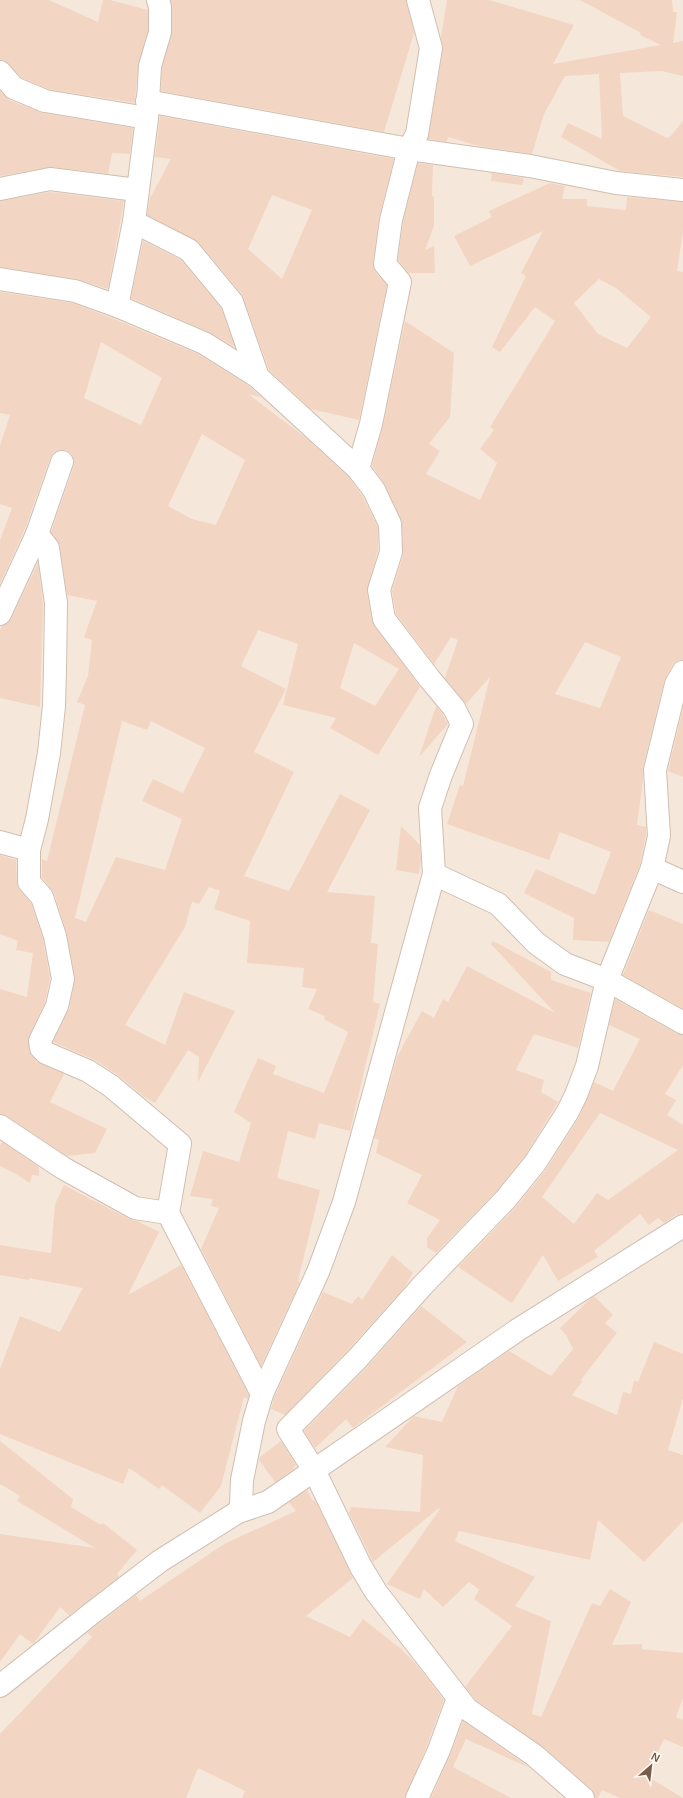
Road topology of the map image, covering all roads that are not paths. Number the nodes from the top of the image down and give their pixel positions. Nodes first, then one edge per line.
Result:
1 (158, 0) edge
2 (418, 0) edge
3 (0, 72) edge
4 (147, 110) junction
5 (408, 149) junction
6 (0, 188) edge
7 (137, 190) junction
8 (683, 190) edge
9 (134, 222) junction
10 (0, 279) edge
11 (117, 306) junction
12 (258, 377) junction
13 (62, 462) dead end
14 (358, 469) junction
15 (37, 534) junction
16 (0, 614) edge
17 (683, 672) edge
18 (0, 842) edge
19 (30, 850) junction
20 (652, 868) junction
21 (434, 874) junction
22 (683, 882) edge
23 (607, 980) junction
24 (683, 1023) edge
25 (0, 1126) edge
26 (168, 1214) junction
27 (683, 1226) edge
28 (262, 1394) junction
29 (314, 1470) junction
30 (238, 1512) junction
31 (0, 1686) edge
32 (458, 1698) junction
33 (417, 1798) edge
34 (583, 1798) edge

1 - 4 street
2 - 5 street
3 - 4 street
4 - 5 street
4 - 7 street
5 - 8 street
5 - 14 street
6 - 7 street
7 - 9 street
9 - 11 street
9 - 12 street
10 - 11 street
11 - 12 street
12 - 14 street
13 - 15 street
14 - 21 street
15 - 16 street
15 - 19 street
17 - 20 street
18 - 19 street
19 - 26 street
20 - 22 street
20 - 23 street
21 - 23 street
21 - 28 street
23 - 24 street
23 - 29 street
25 - 26 street
26 - 28 street
27 - 29 street
28 - 30 street
29 - 30 street
29 - 32 street
30 - 31 street
32 - 33 street
32 - 34 street

